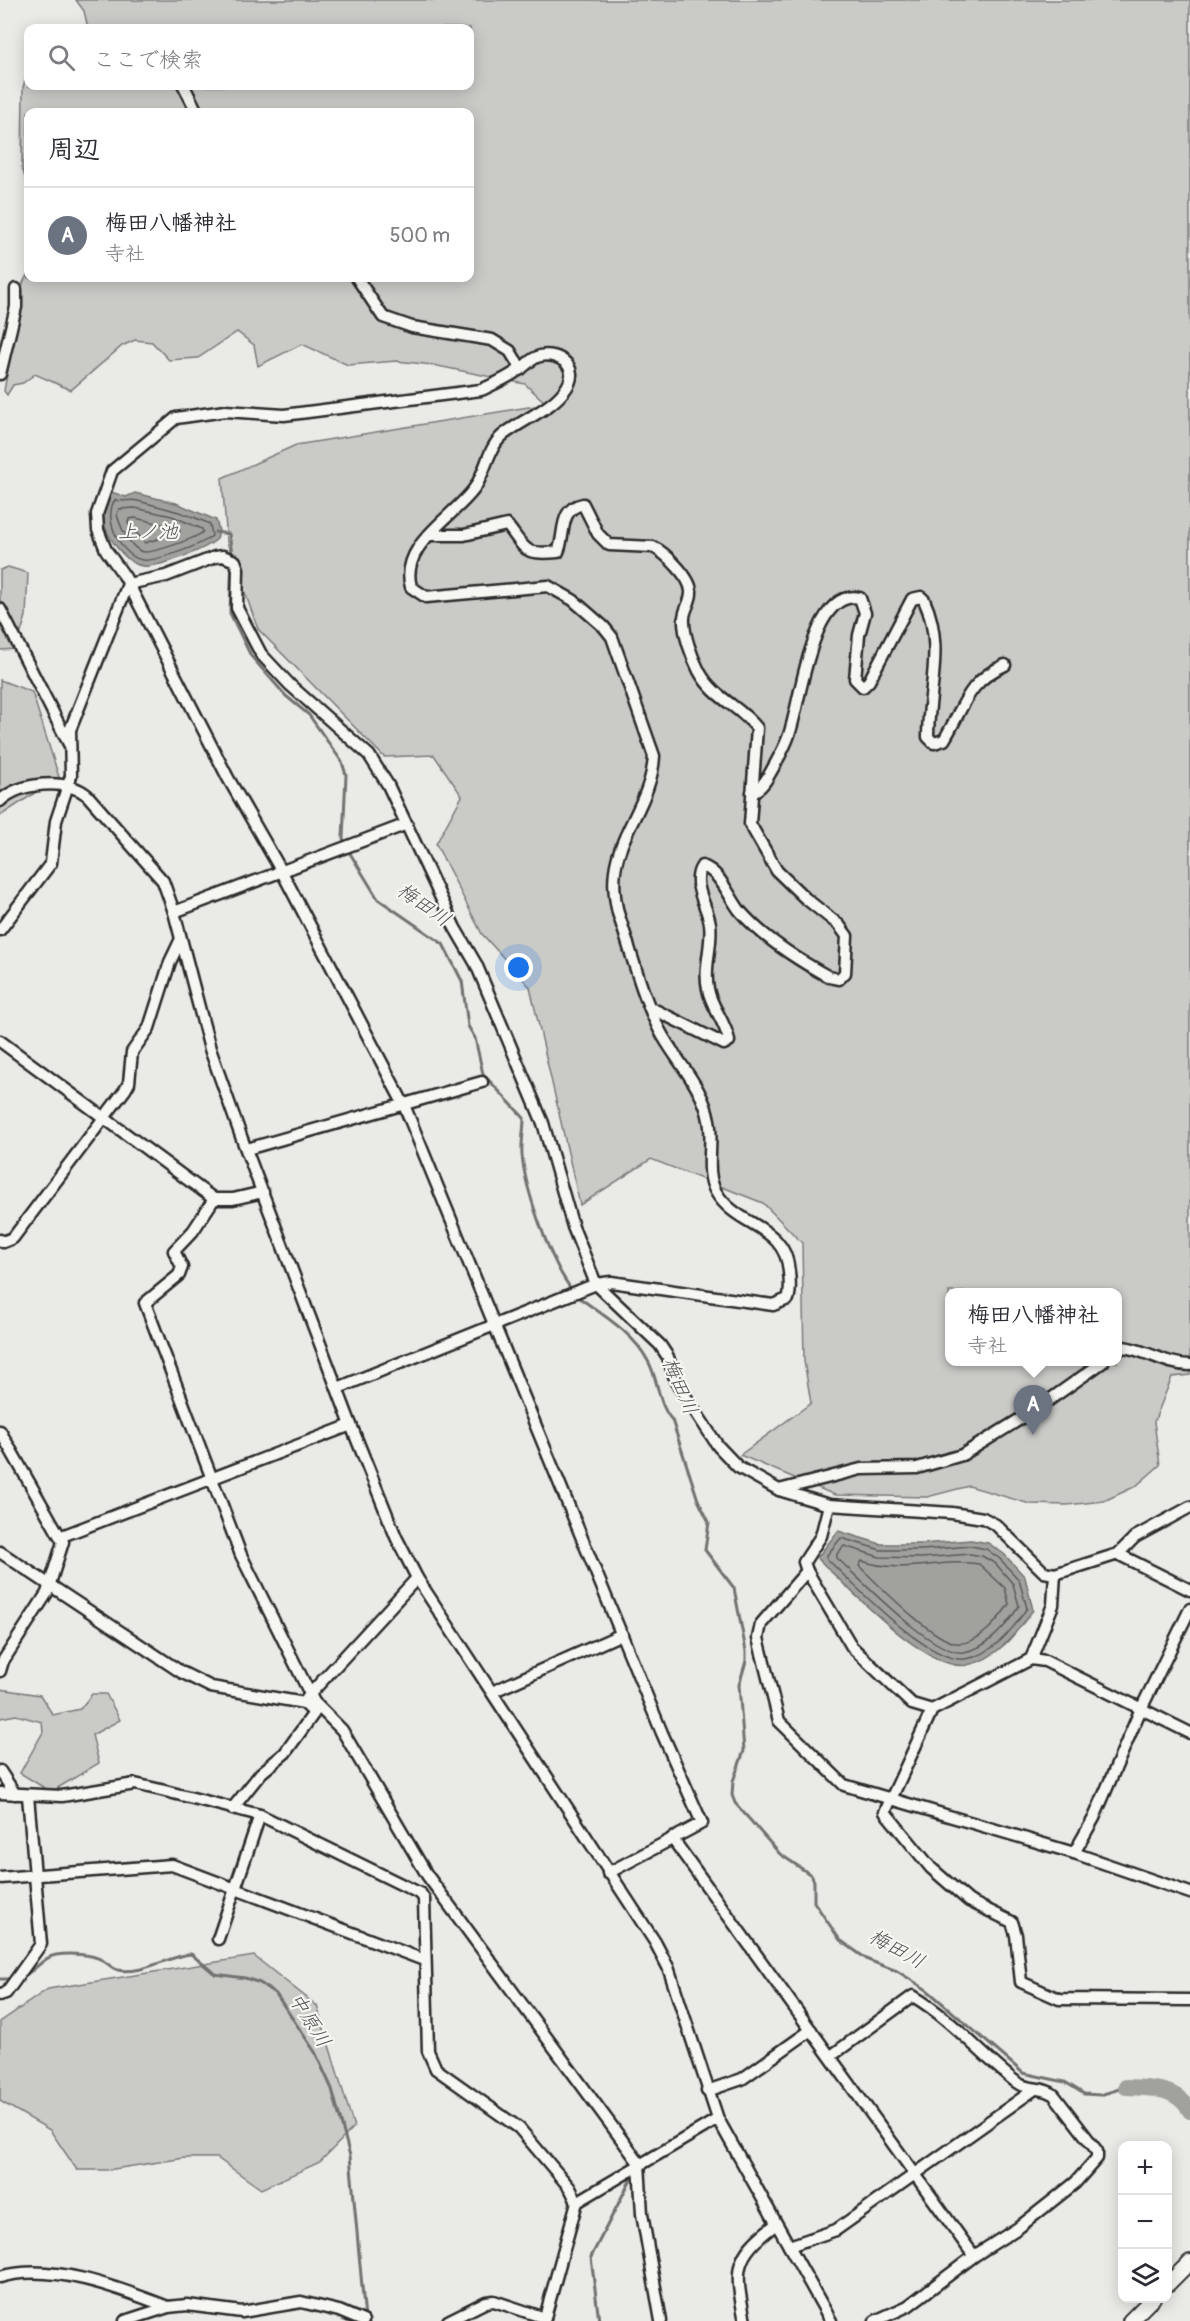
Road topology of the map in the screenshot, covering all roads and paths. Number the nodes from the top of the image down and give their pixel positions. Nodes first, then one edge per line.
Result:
1 (186, 90) edge
2 (195, 108) edge
3 (360, 282) edge
4 (16, 289) dead end
5 (521, 369) junction
6 (0, 374) edge
7 (430, 535) junction
8 (128, 584) junction
9 (0, 609) edge
10 (1005, 665) dead end
11 (69, 744) junction
12 (68, 785) junction
13 (752, 792) junction
14 (0, 801) edge
15 (407, 824) junction
16 (282, 872) junction
17 (174, 912) junction
18 (0, 930) edge
19 (180, 941) junction
20 (651, 1008) junction
21 (0, 1041) edge
22 (482, 1082) dead end
23 (404, 1105) junction
24 (104, 1116) junction
25 (247, 1149) junction
26 (263, 1192) junction
27 (214, 1199) junction
28 (0, 1240) edge
29 (596, 1284) junction
30 (495, 1326) junction
31 (1122, 1348) edge
32 (1190, 1365) edge
33 (1097, 1366) edge
34 (338, 1388) junction
35 (351, 1425) junction
36 (0, 1431) edge
37 (213, 1480) junction
38 (779, 1490) junction
39 (829, 1505) junction
40 (1190, 1507) edge
41 (62, 1536) junction
42 (0, 1552) edge
43 (1118, 1554) junction
44 (807, 1571) junction
45 (1055, 1574) junction
46 (417, 1578) junction
47 (49, 1584) junction
48 (1190, 1590) edge
49 (1190, 1609) edge
50 (622, 1634) junction
51 (1030, 1659) junction
52 (1, 1664) edge
53 (492, 1692) junction
54 (307, 1698) junction
55 (932, 1710) junction
56 (1140, 1711) junction
57 (1190, 1733) edge
58 (0, 1771) edge
59 (0, 1793) edge
60 (15, 1794) junction
61 (28, 1796) junction
62 (890, 1798) junction
63 (232, 1809) junction
64 (260, 1815) junction
65 (672, 1838) junction
66 (1074, 1853) junction
67 (608, 1873) junction
68 (34, 1875) junction
69 (427, 1875) junction
70 (0, 1878) edge
71 (236, 1888) junction
72 (415, 1890) junction
73 (1190, 1893) edge
74 (218, 1939) dead end
75 (424, 1960) junction
76 (0, 1995) edge
77 (1190, 2000) edge
78 (811, 2030) junction
79 (831, 2056) junction
80 (1035, 2089) junction
81 (707, 2091) junction
82 (718, 2119) junction
83 (639, 2163) junction
84 (915, 2175) junction
85 (577, 2202) junction
86 (776, 2225) junction
87 (789, 2246) junction
88 (974, 2256) junction
89 (1190, 2262) edge
90 (0, 2277) edge
91 (1172, 2279) edge
92 (1148, 2303) edge
93 (168, 2307) junction
94 (544, 2320) edge
95 (125, 2321) edge
96 (362, 2321) edge
97 (448, 2321) edge
98 (661, 2321) edge
99 (745, 2321) edge
100 (831, 2321) edge
101 (875, 2321) edge
102 (1130, 2321) edge

1 - 2 street
3 - 5 street
4 - 6 street
5 - 7 street
5 - 8 street
7 - 13 street
7 - 20 street
8 - 11 street
8 - 15 street
8 - 16 street
9 - 11 street
10 - 13 street
11 - 12 street
12 - 14 street
12 - 17 street
12 - 18 street
13 - 20 street
15 - 16 street
15 - 29 street
16 - 17 street
16 - 23 street
17 - 19 street
19 - 24 street
19 - 25 street
20 - 29 street
21 - 24 street
22 - 23 street
23 - 25 street
23 - 30 street
24 - 27 street
24 - 28 street
25 - 26 street
26 - 27 street
26 - 34 street
27 - 37 street
29 - 30 street
29 - 38 street
30 - 34 street
30 - 50 street
31 - 32 street
33 - 38 street
34 - 35 street
35 - 37 street
35 - 46 street
36 - 41 street
37 - 41 street
37 - 54 street
38 - 39 street
39 - 44 street
39 - 45 street
40 - 43 street
41 - 47 street
42 - 47 street
43 - 45 street
43 - 48 street
44 - 55 street
44 - 62 street
45 - 51 street
46 - 53 street
46 - 54 street
47 - 52 street
47 - 54 street
49 - 56 street
50 - 53 street
50 - 65 street
51 - 55 street
51 - 56 street
53 - 67 street
54 - 63 street
54 - 69 street
55 - 62 street
56 - 57 street
56 - 66 street
58 - 60 street
59 - 60 street
60 - 61 street
61 - 63 street
61 - 68 street
62 - 66 street
62 - 77 street
63 - 64 street
64 - 71 street
64 - 72 street
65 - 67 street
65 - 78 street
66 - 73 street
67 - 81 street
68 - 70 street
68 - 71 street
68 - 76 street
69 - 72 street
69 - 83 street
71 - 74 street
71 - 75 street
72 - 75 street
75 - 85 street
78 - 79 street
78 - 81 street
79 - 80 street
79 - 84 street
80 - 84 street
80 - 88 street
81 - 82 street
82 - 83 street
82 - 86 street
83 - 85 street
83 - 98 street
84 - 87 street
84 - 88 street
85 - 94 street
86 - 87 street
86 - 99 street
87 - 100 street
88 - 101 street
89 - 91 main road
90 - 93 street
92 - 102 main road
93 - 95 street
93 - 96 street
94 - 97 street

